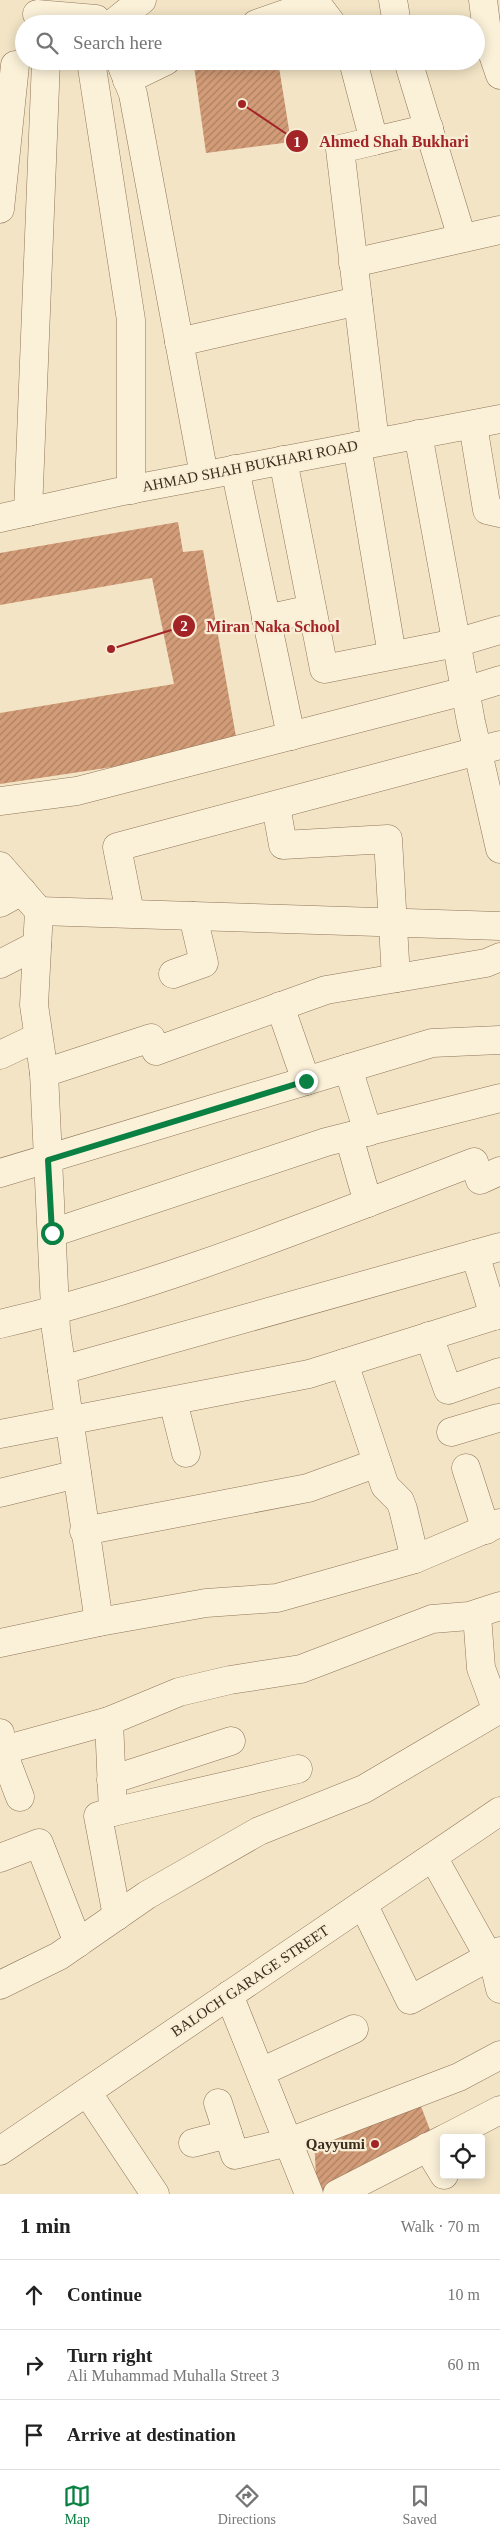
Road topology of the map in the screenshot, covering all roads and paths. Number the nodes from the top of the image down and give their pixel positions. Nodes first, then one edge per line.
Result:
1 (142, 0) edge
2 (393, 0) edge
3 (484, 0) edge
4 (320, 9) edge
5 (123, 15) edge
6 (294, 15) edge
7 (396, 15) edge
8 (15, 64) edge
9 (17, 70) edge
10 (46, 70) edge
11 (92, 70) edge
12 (355, 70) edge
13 (411, 70) edge
14 (124, 71) edge
15 (500, 75) edge
16 (0, 91) edge
17 (429, 128) junction
18 (374, 141) junction
19 (0, 209) edge
20 (500, 230) edge
21 (462, 238) junction
22 (353, 263) junction
23 (358, 301) junction
24 (179, 342) junction
25 (500, 419) edge
26 (473, 424) junction
27 (418, 434) junction
28 (366, 444) junction
29 (283, 460) junction
30 (235, 469) junction
31 (490, 473) edge
32 (204, 475) junction
33 (131, 490) junction
34 (28, 512) junction
35 (500, 513) edge
36 (0, 518) edge
37 (312, 609) junction
38 (266, 619) junction
39 (500, 630) edge
40 (456, 643) junction
41 (392, 655) junction
42 (500, 680) edge
43 (465, 691) junction
44 (290, 736) junction
45 (489, 748) edge
46 (0, 801) edge
47 (276, 806) junction
48 (498, 831) edge
49 (0, 866) edge
50 (20, 902) edge
51 (130, 913) junction
52 (193, 916) junction
53 (393, 922) junction
54 (500, 926) edge
55 (37, 945) junction
56 (500, 957) edge
57 (0, 964) edge
58 (173, 974) dead end
59 (396, 978) junction
60 (280, 1006) junction
61 (38, 1036) junction
62 (500, 1040) edge
63 (0, 1055) edge
64 (348, 1068) junction
65 (44, 1073) junction
66 (306, 1081) junction
67 (500, 1098) edge
68 (359, 1134) junction
69 (48, 1160) junction
70 (500, 1171) edge
71 (0, 1174) edge
72 (368, 1203) junction
73 (52, 1233) junction
74 (488, 1250) edge
75 (55, 1311) junction
76 (497, 1315) edge
77 (0, 1318) edge
78 (0, 1324) edge
79 (429, 1336) junction
80 (344, 1363) junction
81 (62, 1370) junction
82 (492, 1375) edge
83 (173, 1401) junction
84 (69, 1421) junction
85 (499, 1421) edge
86 (452, 1432) dead end
87 (0, 1434) edge
88 (186, 1453) dead end
89 (377, 1464) junction
90 (466, 1468) dead end
91 (77, 1474) junction
92 (0, 1492) edge
93 (493, 1527) edge
94 (84, 1531) junction
95 (415, 1559) junction
96 (489, 1610) edge
97 (99, 1622) junction
98 (2, 1646) edge
99 (497, 1716) edge
100 (109, 1720) junction
101 (231, 1741) dead end
102 (1, 1745) edge
103 (298, 1770) dead end
104 (112, 1780) junction
105 (20, 1797) dead end
106 (500, 1811) edge
107 (113, 1812) junction
108 (433, 1857) junction
109 (0, 1858) edge
110 (363, 1904) junction
111 (117, 1916) junction
112 (78, 1943) junction
113 (494, 1954) edge
114 (0, 1985) edge
115 (500, 1989) edge
116 (229, 1995) junction
117 (354, 2029) dead end
118 (500, 2055) edge
119 (261, 2072) junction
120 (87, 2092) junction
121 (218, 2103) dead end
122 (500, 2110) edge
123 (228, 2134) junction
124 (439, 2141) edge
125 (289, 2142) junction
126 (193, 2143) dead end
127 (0, 2151) edge
128 (446, 2179) edge
129 (155, 2194) edge
130 (309, 2194) edge
131 (336, 2194) edge
132 (455, 2194) edge

1 - 5 street
2 - 7 street
3 - 15 street
4 - 6 street
8 - 16 street
9 - 19 street
10 - 34 street
11 - 33 street
12 - 18 street
13 - 17 street
14 - 24 street
17 - 18 street
17 - 21 street
18 - 22 street
20 - 21 street
21 - 22 street
22 - 23 street
23 - 24 street
23 - 28 street
24 - 32 street
25 - 26 street, AHMAD SHAH BUKHARI ROAD
26 - 27 street, AHMAD SHAH BUKHARI ROAD
26 - 31 street
27 - 28 street, AHMAD SHAH BUKHARI ROAD
27 - 40 street
28 - 29 street, AHMAD SHAH BUKHARI ROAD
28 - 41 street
29 - 30 street, AHMAD SHAH BUKHARI ROAD
29 - 37 street
30 - 32 street, AHMAD SHAH BUKHARI ROAD
30 - 38 street
31 - 35 street
32 - 33 street, AHMAD SHAH BUKHARI ROAD
33 - 34 street, AHMAD SHAH BUKHARI ROAD
34 - 36 street, AHMAD SHAH BUKHARI ROAD
37 - 38 street
37 - 41 street
38 - 44 street
39 - 40 street
40 - 41 street
40 - 43 street
42 - 43 street
43 - 44 street
43 - 45 street
44 - 46 street
45 - 47 street
45 - 48 street
47 - 51 street
47 - 53 street
49 - 50 street
50 - 51 street
50 - 55 street
51 - 52 street
52 - 53 street
52 - 58 street
53 - 54 street
53 - 59 street
55 - 57 street
55 - 61 street
56 - 59 street
59 - 60 street
60 - 65 street
60 - 66 street
61 - 63 street
61 - 65 street
62 - 64 street
64 - 66 street
64 - 68 street
65 - 69 street
66 - 69 street
67 - 68 street
68 - 72 street
68 - 73 street
69 - 71 street
69 - 73 street
70 - 72 street
72 - 75 street
73 - 75 street
74 - 76 street
74 - 81 street
75 - 78 street
75 - 81 street
76 - 79 street
77 - 78 street
79 - 80 street
79 - 82 street
80 - 83 street
80 - 89 street
81 - 84 street
82 - 85 street
83 - 84 street
83 - 88 street
84 - 87 street
84 - 91 street
85 - 86 street
89 - 94 street
89 - 95 street
90 - 93 street
91 - 92 street
91 - 94 street
93 - 95 street
94 - 97 street
95 - 97 street
96 - 99 street
96 - 100 street
97 - 98 street
99 - 111 street
100 - 102 street
100 - 104 street
101 - 104 street
102 - 105 street
103 - 107 street
104 - 107 street
106 - 108 street, BALOCH GARAGE STREET
107 - 111 street
108 - 110 street, BALOCH GARAGE STREET
108 - 113 street
109 - 112 street
110 - 113 street
110 - 116 street, BALOCH GARAGE STREET
111 - 112 street
112 - 114 street
113 - 115 street
116 - 119 street
116 - 120 street, BALOCH GARAGE STREET
117 - 119 street
118 - 125 street
119 - 125 street
120 - 127 street, BALOCH GARAGE STREET
120 - 129 street
121 - 123 street
122 - 124 street
123 - 125 street
123 - 126 street
124 - 131 street
125 - 130 street
128 - 132 street

